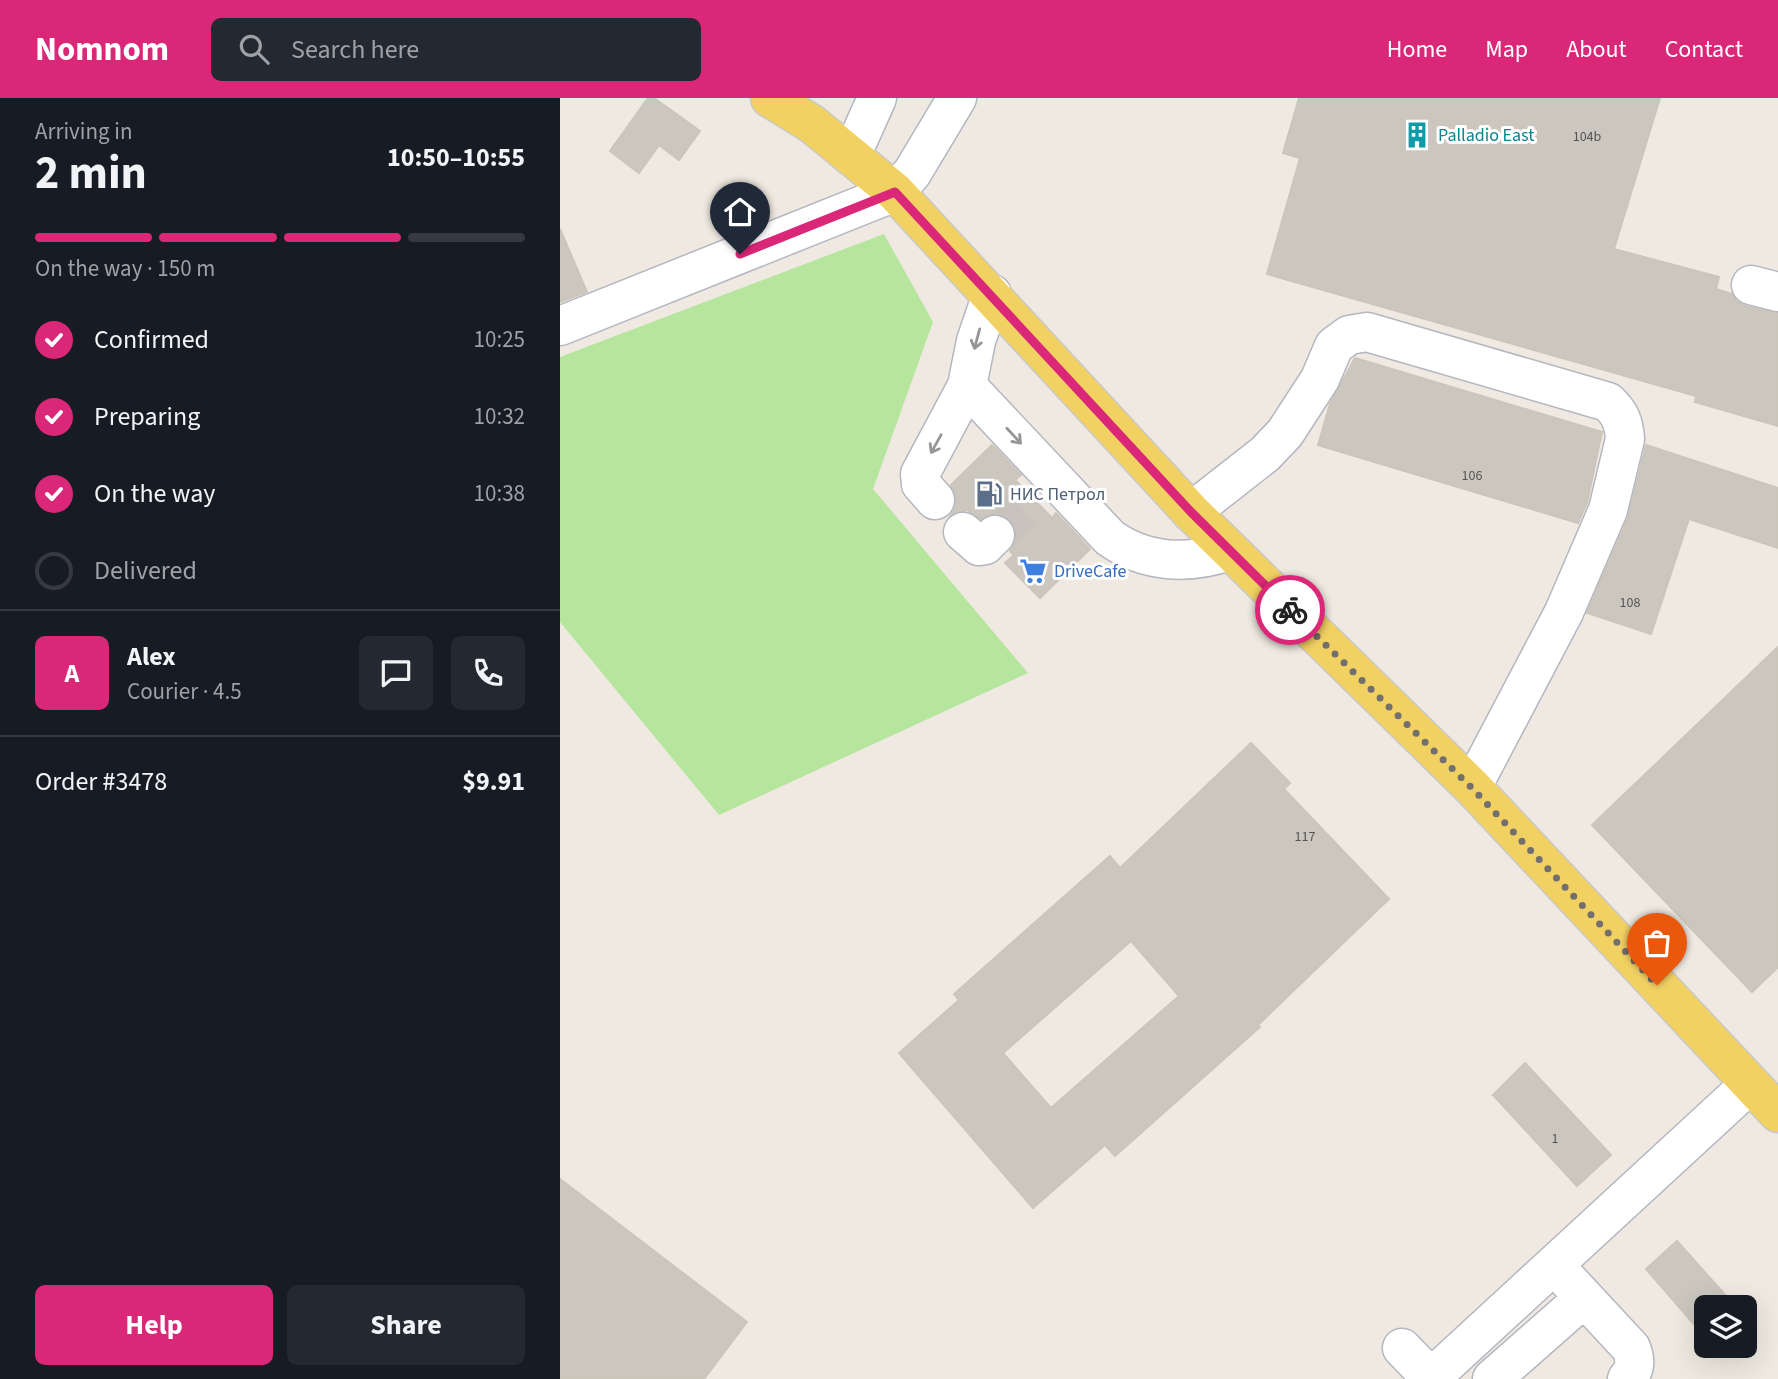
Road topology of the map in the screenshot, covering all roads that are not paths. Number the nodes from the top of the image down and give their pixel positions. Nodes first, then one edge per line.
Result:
1 (770, 98) edge
2 (877, 98) edge
3 (957, 98) edge
4 (851, 156) junction
5 (895, 192) junction
6 (992, 294) junction
7 (560, 326) edge
8 (967, 386) junction
9 (935, 500) dead end
10 (1191, 512) junction
11 (1229, 551) junction
12 (1472, 788) junction
13 (1766, 1090) edge
14 (1554, 1265) junction
15 (1584, 1298) junction
16 (1402, 1348) dead end
17 (1432, 1378) edge
18 (1493, 1379) edge
19 (1627, 1379) edge

1 - 4 main road
2 - 4 street
3 - 5 street
4 - 5 main road
5 - 6 main road
5 - 7 street
6 -> 8 street
6 - 10 main road
8 -> 9 street
8 -> 11 street
10 - 11 main road
10 - 12 street
11 - 12 main road
12 - 13 main road
13 - 14 street
14 - 15 street
14 - 17 street
15 - 18 street
15 - 19 street
16 - 17 street

